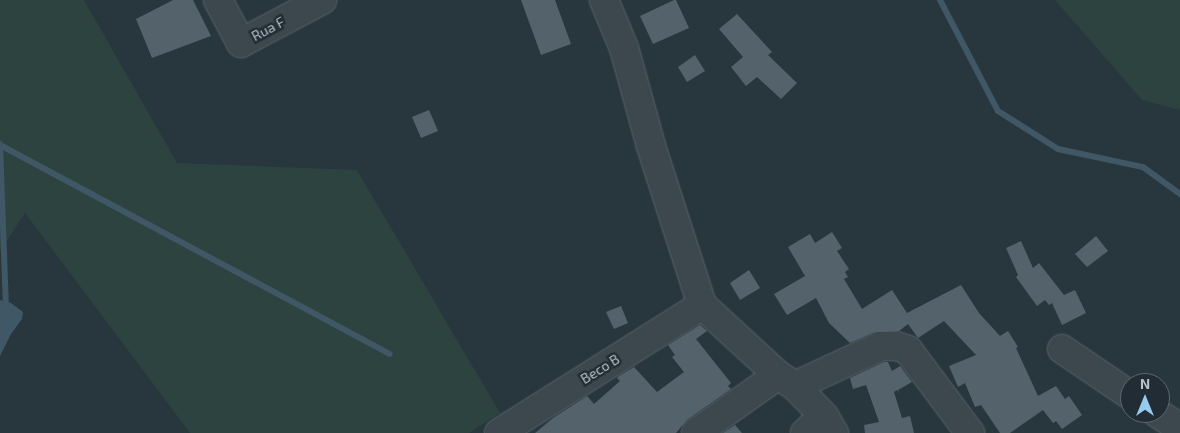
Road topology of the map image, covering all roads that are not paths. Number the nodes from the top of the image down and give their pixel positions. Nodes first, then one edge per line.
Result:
1 (218, 0) edge
2 (322, 0) edge
3 (604, 0) edge
4 (702, 304) junction
5 (1062, 348) dead end
6 (786, 381) junction
7 (1120, 388) edge
8 (821, 427) edge
9 (499, 433) edge
10 (696, 433) edge
11 (970, 433) edge

1 - 2 street, Rua F
3 - 4 street
4 - 6 street
4 - 9 street, Beco B
5 - 7 street
6 - 8 street
6 - 10 street
6 - 11 street

